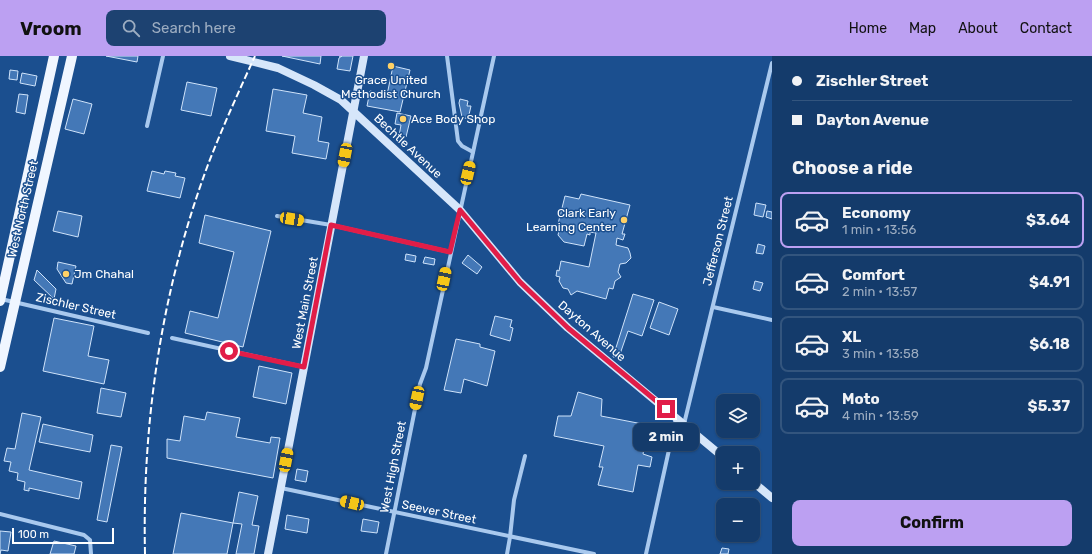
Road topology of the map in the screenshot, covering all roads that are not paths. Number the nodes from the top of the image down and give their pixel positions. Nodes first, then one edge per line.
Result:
1 (54, 56) edge
2 (72, 56) edge
3 (163, 56) edge
4 (230, 56) edge
5 (364, 56) edge
6 (447, 56) edge
7 (494, 56) edge
8 (772, 63) edge
9 (353, 112) junction
10 (147, 126) dead end
11 (473, 152) junction
12 (460, 210) junction
13 (277, 216) dead end
14 (331, 225) junction
15 (450, 252) junction
16 (0, 299) edge
17 (15, 302) junction
18 (713, 308) junction
19 (772, 320) edge
20 (148, 333) dead end
21 (172, 338) dead end
22 (0, 367) edge
23 (304, 367) junction
24 (676, 418) junction
25 (684, 424) junction
26 (716, 451) edge
27 (525, 456) dead end
28 (281, 488) junction
29 (760, 488) edge
30 (772, 498) edge
31 (394, 513) junction
32 (0, 514) edge
33 (510, 537) junction
34 (91, 554) edge
35 (268, 554) edge
36 (386, 554) edge
37 (507, 554) edge
38 (594, 554) edge
39 (646, 554) edge

1 - 16 main road, West North Street
2 - 17 main road, West North Street
3 - 10 street
4 - 9 main road, Bechtle Avenue
5 - 9 main road, West Main Street
6 - 11 street
7 - 11 street, West High Street
8 - 18 street, Jefferson Street
9 - 12 main road, Bechtle Avenue
9 - 14 main road, West Main Street
11 - 12 street, West High Street
12 - 15 street, West High Street
12 - 24 main road, Dayton Avenue
13 - 14 street
14 - 15 street
14 - 23 main road, West Main Street
15 - 31 street, West High Street
16 - 17 street, Zischler Street
17 - 20 street, Zischler Street
17 - 22 main road, West North Street
18 - 19 street
18 - 25 street, Jefferson Street
21 - 23 street
23 - 28 main road, West Main Street
24 - 25 main road, Dayton Avenue
24 - 39 street
25 - 26 main road, Dayton Avenue
27 - 33 street
28 - 31 street, Seever Street
28 - 35 main road, West Main Street
29 - 30 main road
31 - 33 street, Seever Street
31 - 36 street, West High Street
32 - 34 street
33 - 37 street
33 - 38 street, Seever Street

